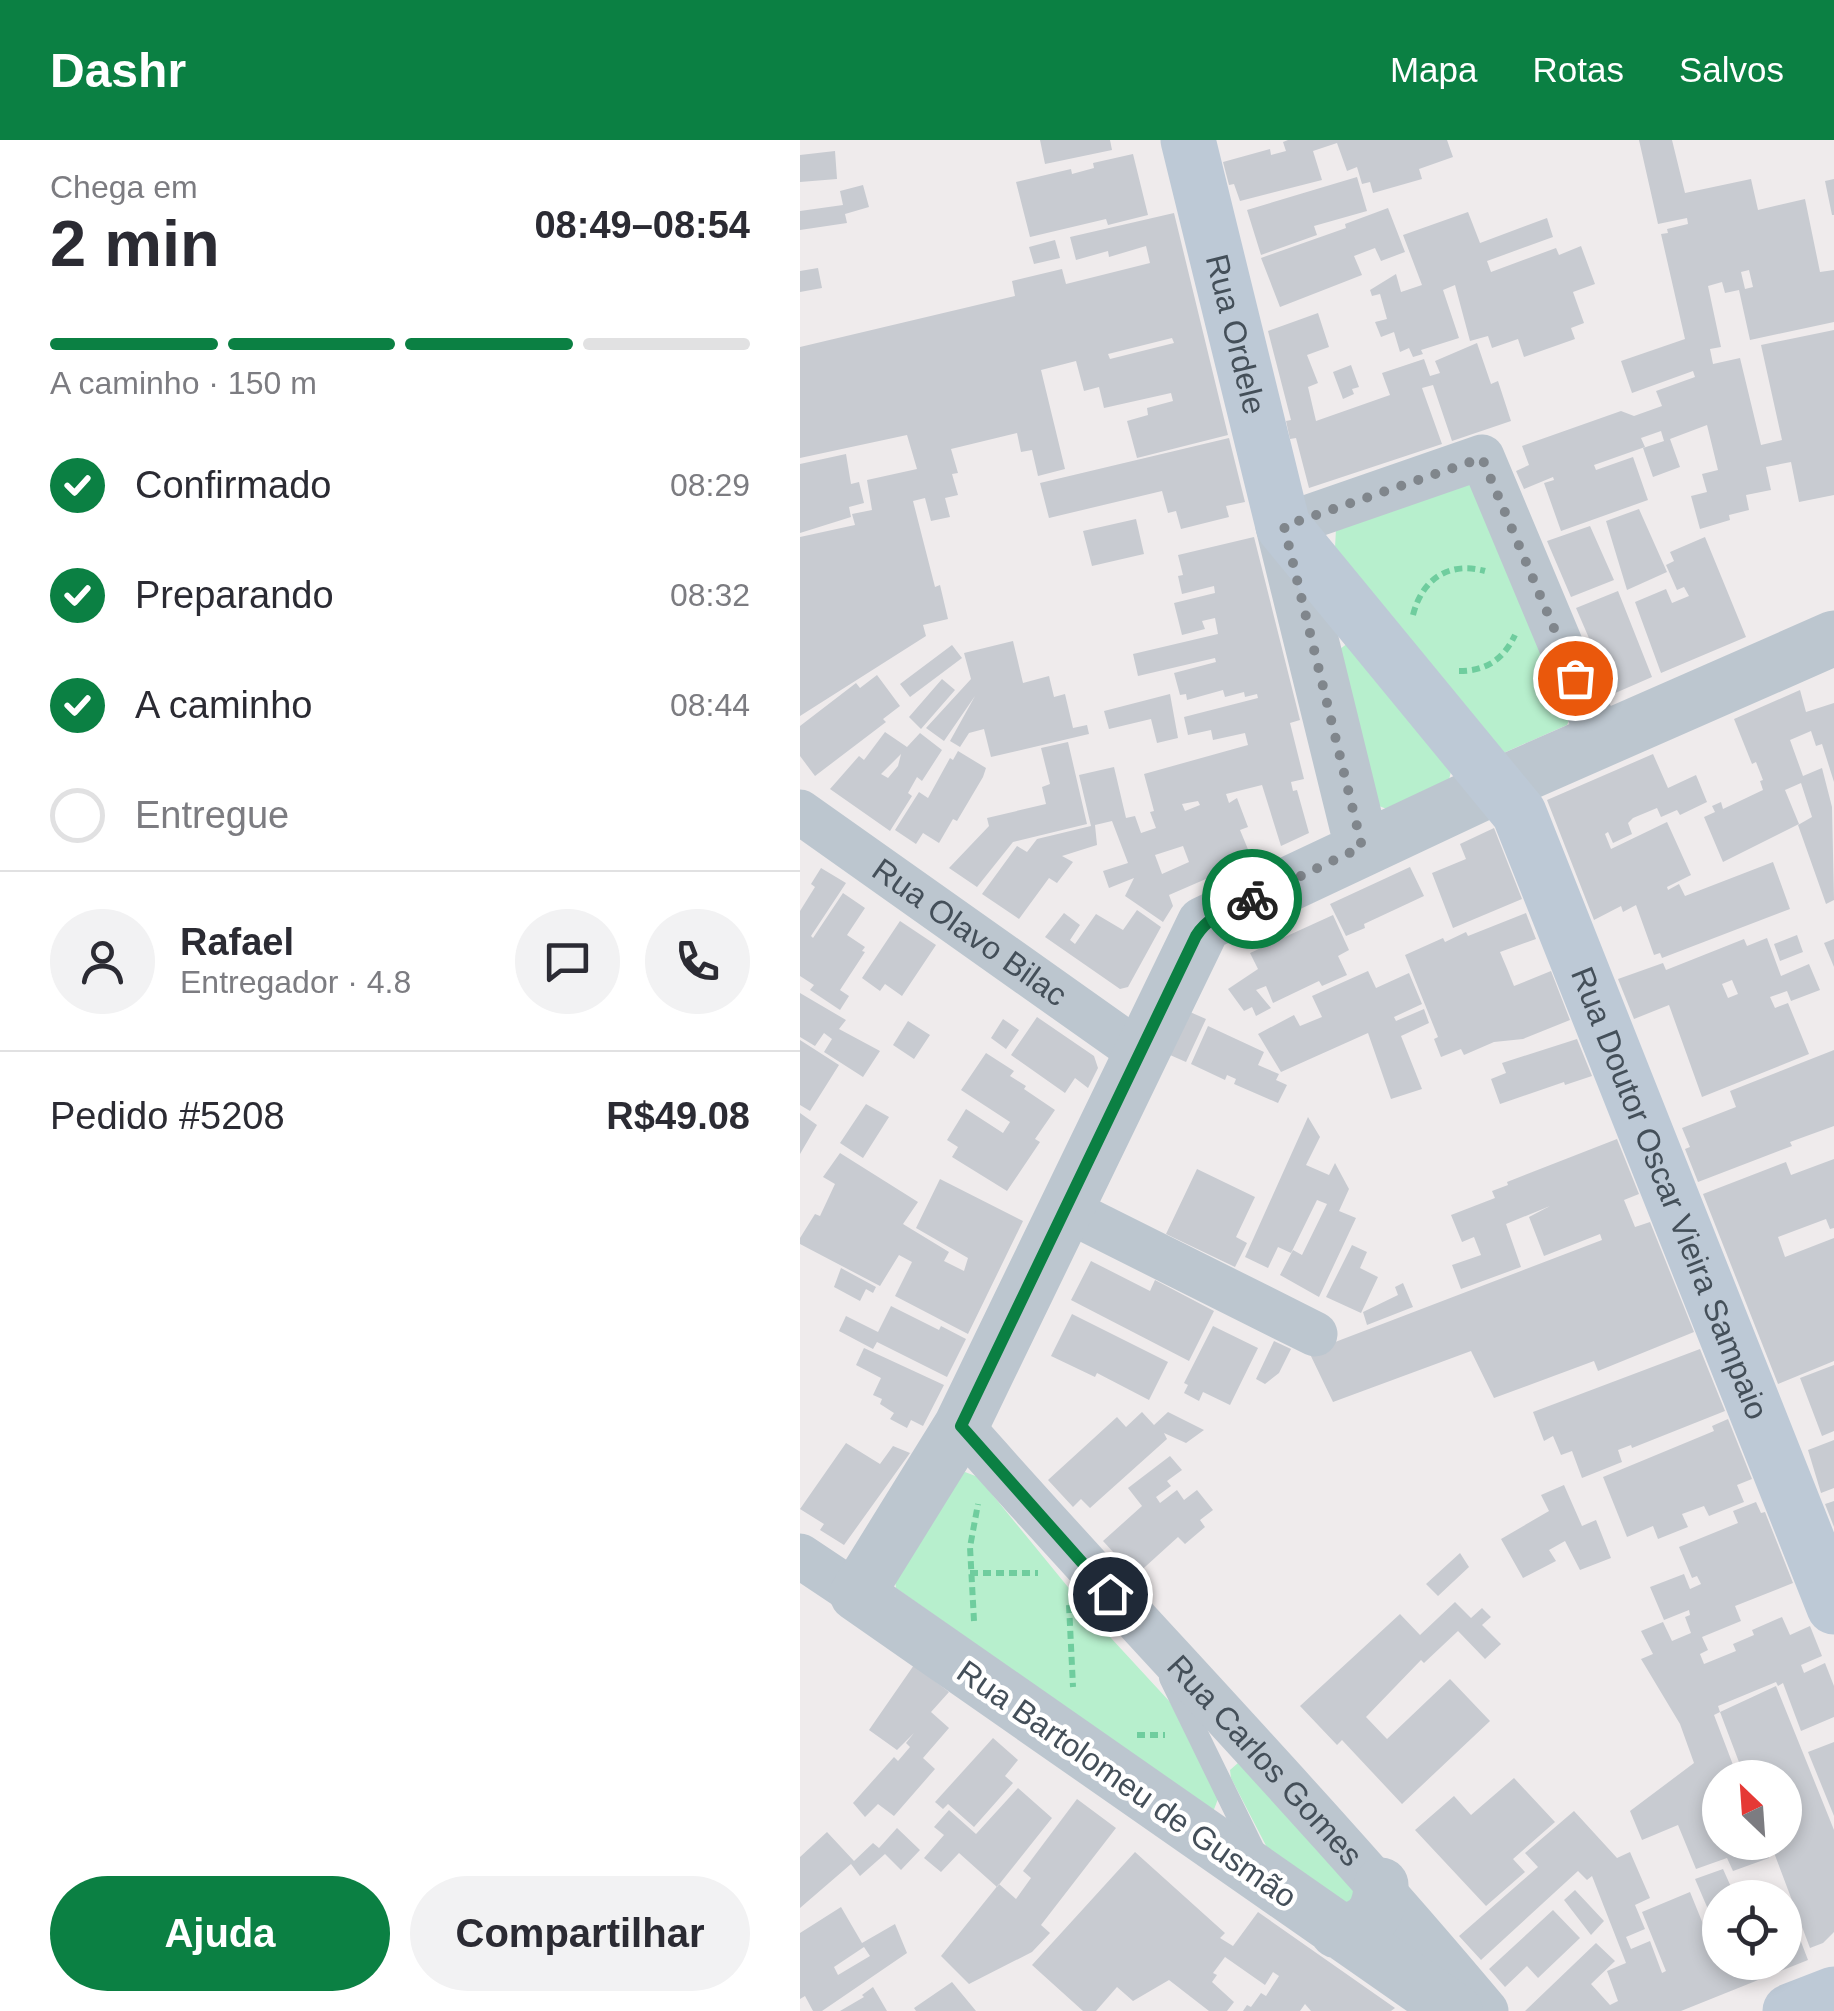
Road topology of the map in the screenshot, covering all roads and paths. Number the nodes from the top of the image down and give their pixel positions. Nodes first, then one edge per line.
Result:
1 (1188, 140) edge
2 (1284, 526) junction
3 (1496, 576) dead end
4 (1518, 624) dead end
5 (1413, 625) dead end
6 (1834, 638) edge
7 (1448, 670) dead end
8 (1601, 741) junction
9 (1497, 786) junction
10 (807, 834) edge
11 (1362, 847) junction
12 (1140, 1052) junction
13 (1064, 1208) junction
14 (1316, 1334) dead end
15 (961, 1426) junction
16 (983, 1490) dead end
17 (800, 1556) edge
18 (970, 1573) junction
19 (1050, 1575) dead end
20 (857, 1594) junction
21 (1069, 1597) dead end
22 (1834, 1607) edge
23 (1130, 1616) junction
24 (976, 1636) dead end
25 (1074, 1698) dead end
26 (1381, 1885) junction
27 (1276, 1889) junction
28 (1336, 1930) junction
29 (1834, 1994) edge
30 (1455, 2011) edge
31 (1486, 2011) edge
32 (1790, 2011) edge

1 - 2 main road, Rua Ordele
2 - 8 street
2 - 9 main road, Rua Doutor Oscar Vieira Sampaio
2 - 11 street
3 - 5 path
4 - 7 path
6 - 8 street
8 - 9 street
9 - 11 street
9 - 22 main road, Rua Doutor Oscar Vieira Sampaio
10 - 12 street, Rua Olavo Bilac
11 - 12 street
12 - 13 street
13 - 14 street
13 - 15 street
15 - 20 street
15 - 23 street, Rua Carlos Gomes
16 - 18 path
17 - 20 street, Rua Bartolomeu de Gusmão
18 - 19 path
18 - 24 path
20 - 27 street, Rua Bartolomeu de Gusmão
21 - 25 path
23 - 26 street, Rua Carlos Gomes
23 - 27 lane
26 - 28 street
26 - 31 street, Rua Carlos Gomes
27 - 28 street, Rua Bartolomeu de Gusmão
28 - 30 street, Rua Bartolomeu de Gusmão
29 - 32 main road

